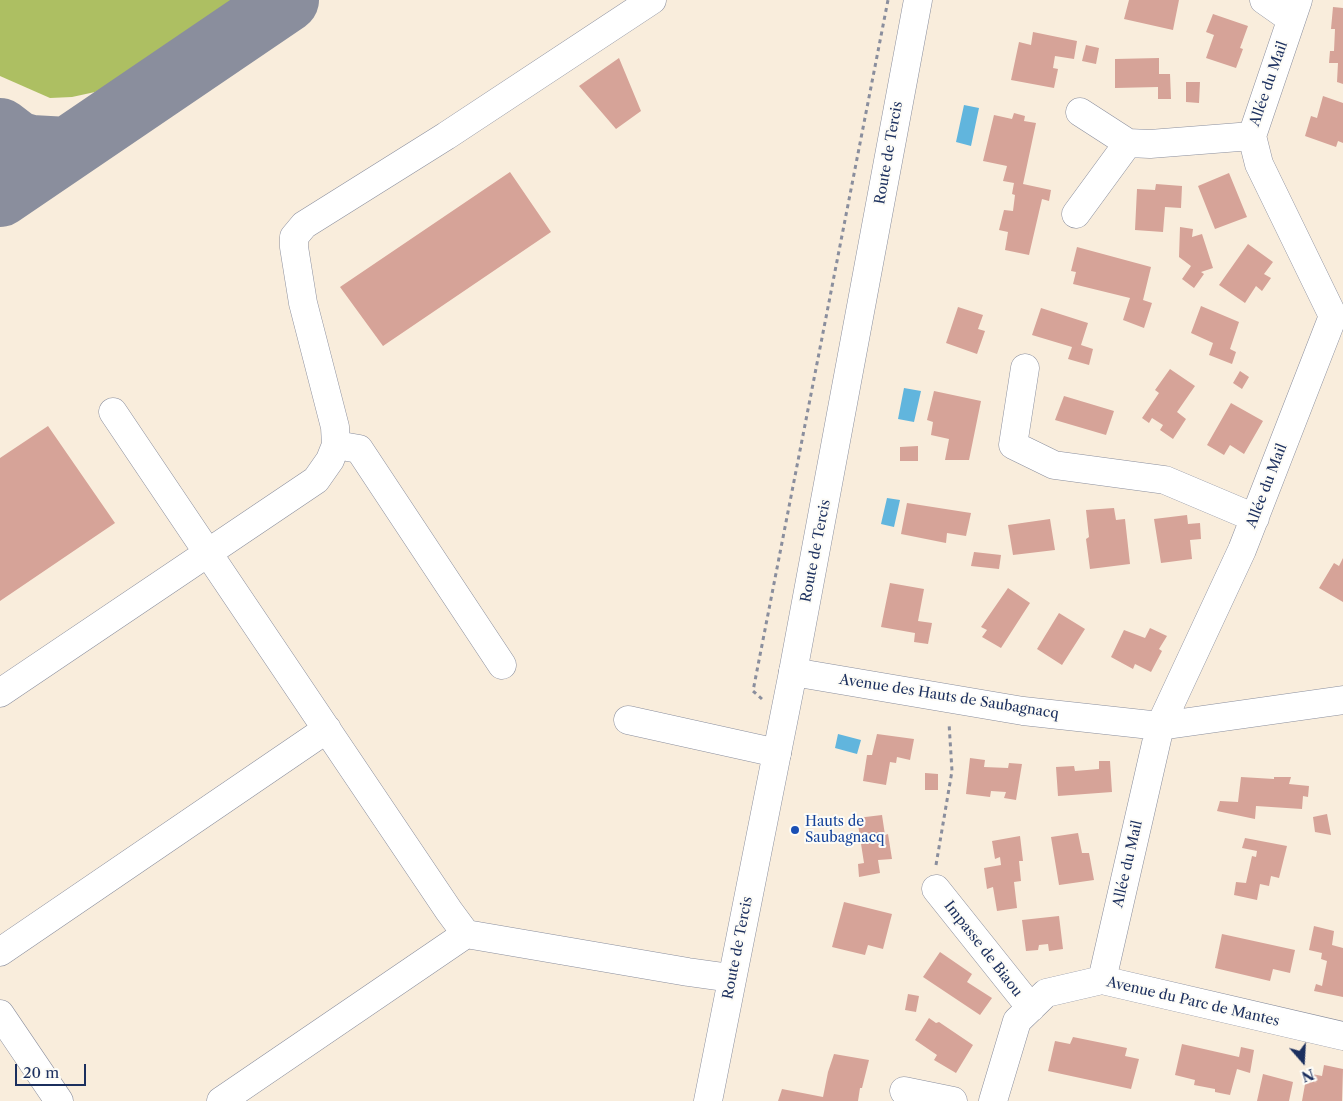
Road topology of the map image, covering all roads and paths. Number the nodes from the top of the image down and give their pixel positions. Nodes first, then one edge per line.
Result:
1 (652, 0) edge
2 (888, 0) edge
3 (918, 0) edge
4 (1264, 0) edge
5 (1294, 9) edge
6 (1080, 112) dead end
7 (1252, 136) junction
8 (1128, 143) junction
9 (1076, 214) dead end
10 (1338, 317) edge
11 (1025, 368) dead end
12 (113, 412) dead end
13 (336, 445) junction
14 (1254, 518) junction
15 (207, 552) junction
16 (502, 665) dead end
17 (793, 672) junction
18 (0, 694) edge
19 (944, 698) junction
20 (1343, 700) edge
21 (764, 702) dead end
22 (628, 720) dead end
23 (1160, 726) junction
24 (327, 729) junction
25 (777, 753) junction
26 (936, 889) joint
27 (466, 934) junction
28 (0, 952) edge
29 (732, 978) junction
30 (1102, 980) junction
31 (1031, 1008) junction
32 (0, 1014) edge
33 (1343, 1036) edge
34 (904, 1091) dead end
35 (59, 1101) edge
36 (222, 1101) edge
37 (708, 1101) edge
38 (953, 1101) edge
39 (993, 1101) edge

1 - 13 street
2 - 21 path
3 - 17 street, Route de Tercis
4 - 5 street
5 - 7 street, Allée du Mail
6 - 8 street
7 - 8 street
7 - 10 street, Allée du Mail
8 - 9 street
10 - 14 street, Allée du Mail
11 - 14 street
12 - 15 street
13 - 15 street
13 - 16 street
14 - 23 street, Allée du Mail
15 - 18 street
15 - 24 street
17 - 19 street, Avenue des Hauts de Saubagnacq
17 - 25 street, Route de Tercis
19 - 23 street, Avenue des Hauts de Saubagnacq
19 - 26 path
20 - 23 street, Avenue des Hauts de Saubagnacq
22 - 25 street
23 - 30 street, Allée du Mail
24 - 27 street
24 - 28 street
25 - 29 street, Route de Tercis
26 - 31 street, Impasse de Biaou
27 - 29 street
27 - 36 street
29 - 37 street, Route de Tercis
30 - 31 street, Avenue du Parc de Mantes
30 - 33 street, Avenue du Parc de Mantes
31 - 39 street, Avenue du Parc de Mantes
32 - 35 street
34 - 38 street

